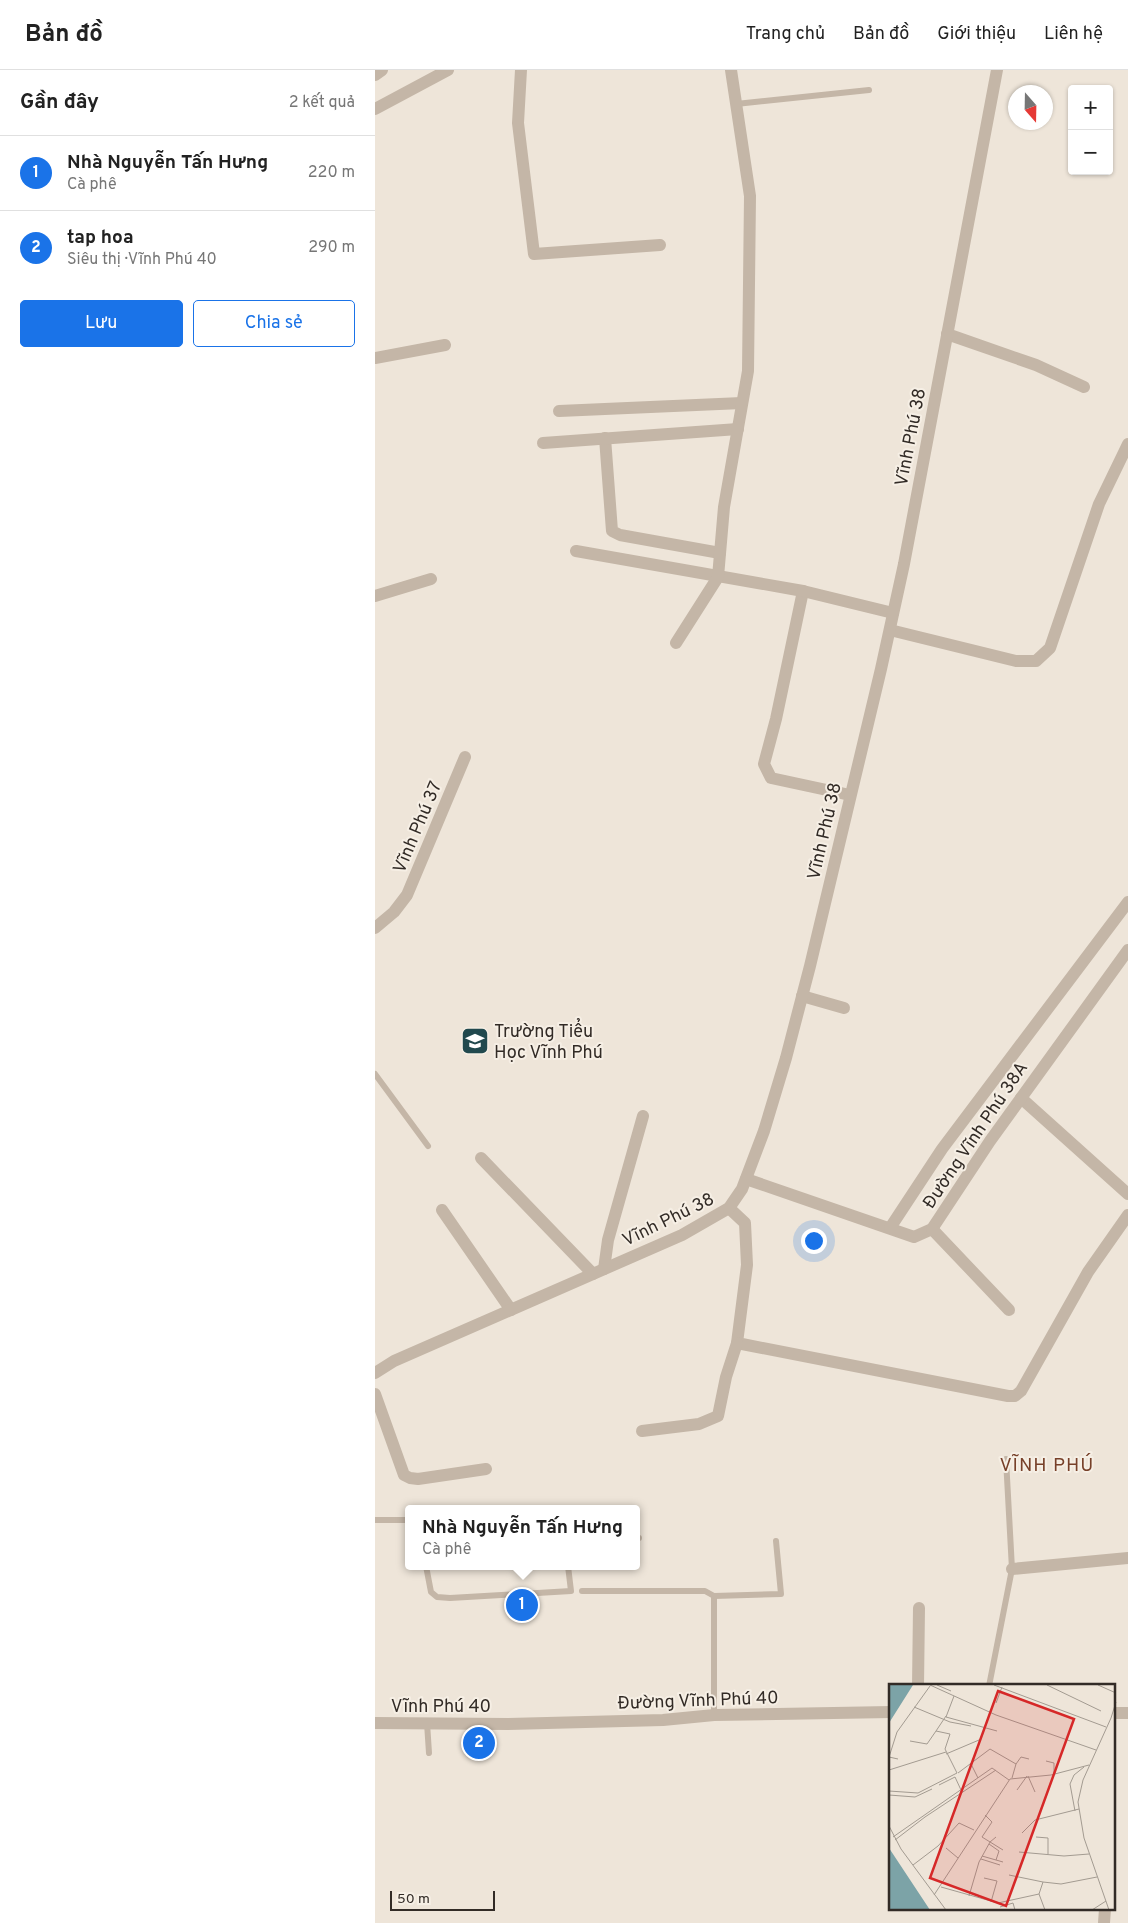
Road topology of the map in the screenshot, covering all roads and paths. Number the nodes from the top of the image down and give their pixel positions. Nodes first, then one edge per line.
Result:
1 (382, 70) edge
2 (448, 70) edge
3 (521, 70) edge
4 (731, 70) edge
5 (997, 70) edge
6 (433, 73) edge
7 (375, 75) edge
8 (869, 90) dead end
9 (736, 104) junction
10 (375, 109) edge
11 (660, 245) dead end
12 (947, 334) junction
13 (445, 345) dead end
14 (375, 358) edge
15 (1084, 387) dead end
16 (742, 403) junction
17 (559, 410) dead end
18 (738, 429) junction
19 (605, 438) junction
20 (543, 443) dead end
21 (1128, 444) edge
22 (576, 551) dead end
23 (720, 553) junction
24 (718, 577) junction
25 (431, 579) dead end
26 (803, 591) junction
27 (375, 596) edge
28 (893, 613) junction
29 (890, 630) junction
30 (676, 643) dead end
31 (465, 757) dead end
32 (850, 795) junction
33 (1128, 902) edge
34 (375, 928) edge
35 (1128, 950) edge
36 (802, 996) junction
37 (844, 1008) dead end
38 (375, 1074) edge
39 (1021, 1098) junction
40 (643, 1116) dead end
41 (428, 1146) dead end
42 (481, 1158) dead end
43 (746, 1179) junction
44 (1128, 1194) edge
45 (729, 1208) junction
46 (442, 1210) dead end
47 (1128, 1215) edge
48 (889, 1228) junction
49 (932, 1229) junction
50 (599, 1272) junction
51 (511, 1310) junction
52 (1009, 1310) dead end
53 (737, 1342) junction
54 (375, 1373) edge
55 (375, 1394) edge
56 (642, 1431) dead end
57 (1006, 1459) dead end
58 (486, 1470) dead end
59 (375, 1520) edge
60 (405, 1520) edge
61 (776, 1541) dead end
62 (1128, 1558) edge
63 (1012, 1569) junction
64 (427, 1570) edge
65 (569, 1570) edge
66 (582, 1591) dead end
67 (714, 1596) junction
68 (919, 1608) dead end
69 (918, 1684) edge
70 (989, 1684) edge
71 (889, 1712) edge
72 (1115, 1713) edge
73 (1128, 1714) edge
74 (715, 1715) junction
75 (375, 1723) edge
76 (427, 1723) junction
77 (508, 1724) joint
78 (429, 1753) dead end
79 (1105, 1910) edge
80 (1105, 1923) edge

1 - 7 street
2 - 6 street
3 - 11 street
4 - 9 street
5 - 12 street, Vĩnh Phú 38
6 - 10 street
8 - 9 lane
9 - 16 street
12 - 15 street
12 - 28 street, Vĩnh Phú 38
13 - 14 street
16 - 17 street
16 - 18 street
18 - 19 street
18 - 23 street
19 - 20 street
19 - 23 street
21 - 29 street
22 - 24 street
23 - 24 street
24 - 26 street
24 - 30 street
25 - 27 street
26 - 28 street
26 - 32 street
28 - 29 street, Vĩnh Phú 38
29 - 32 street, Vĩnh Phú 38
31 - 34 street, Vĩnh Phú 37
32 - 36 street, Vĩnh Phú 38
33 - 48 street
35 - 39 street, Đường Vĩnh Phú 38A
36 - 37 street
36 - 43 street, Vĩnh Phú 38
38 - 41 lane
39 - 44 street
39 - 49 street, Đường Vĩnh Phú 38A
40 - 50 street
42 - 50 street
43 - 45 street, Vĩnh Phú 38
43 - 48 street, Đường Vĩnh Phú 38A
45 - 50 street, Vĩnh Phú 38
45 - 53 street
46 - 51 street
47 - 53 street
48 - 49 street, Đường Vĩnh Phú 38A
49 - 52 street
50 - 51 street, Vĩnh Phú 38
51 - 54 street, Vĩnh Phú 38
53 - 56 street
55 - 58 street
57 - 63 lane
59 - 60 lane
61 - 67 lane
62 - 63 street
63 - 70 lane
64 - 65 lane
66 - 67 lane
67 - 74 lane
68 - 69 street
71 - 74 street, Đường Vĩnh Phú 40
72 - 73 street
74 - 77 street, Đường Vĩnh Phú 40
75 - 76 street, Vĩnh Phú 40
76 - 77 street, Vĩnh Phú 40
76 - 78 lane
79 - 80 street

